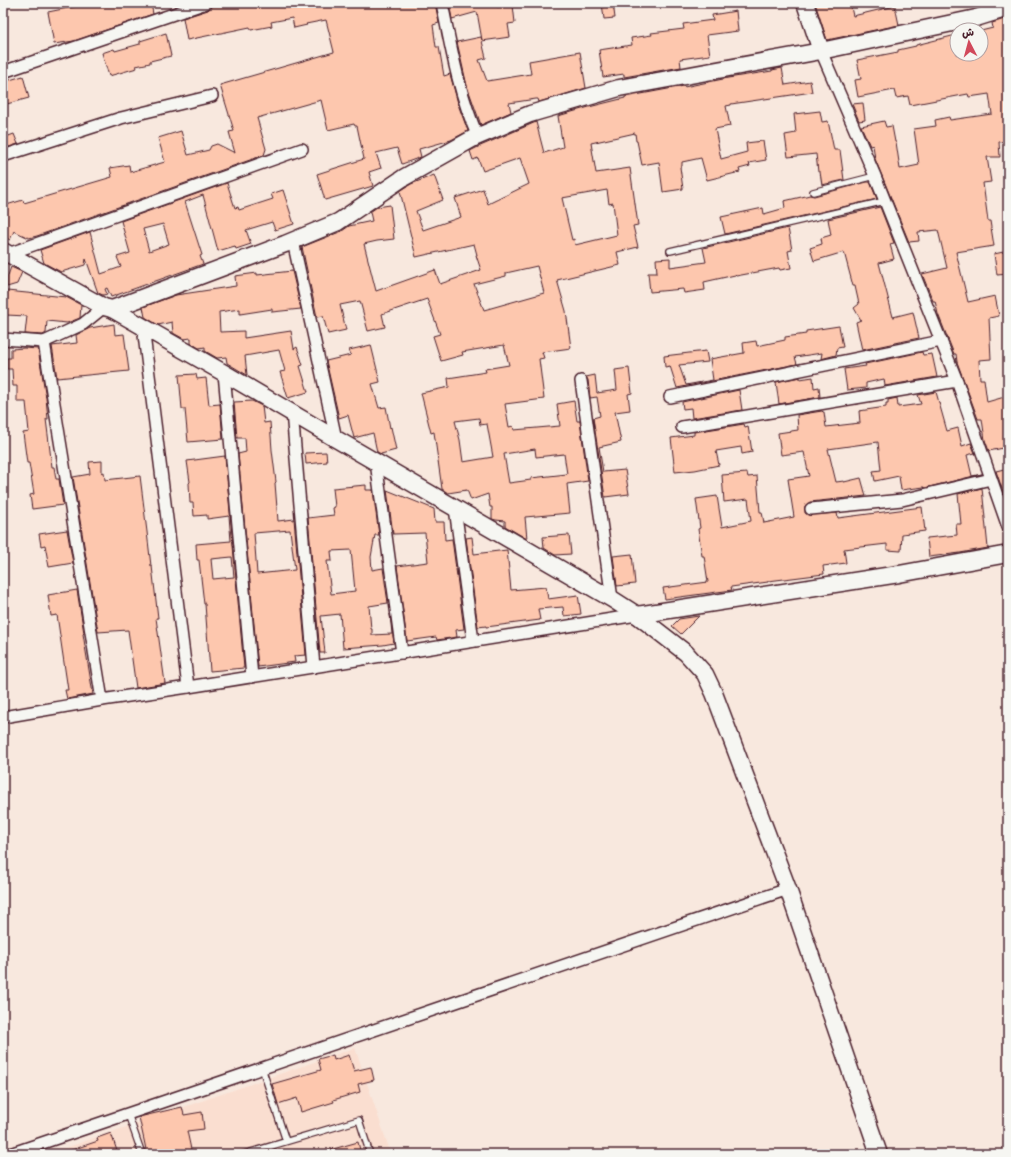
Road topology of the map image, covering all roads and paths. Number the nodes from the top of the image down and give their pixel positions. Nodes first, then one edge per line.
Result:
1 (206, 3) edge
2 (442, 3) edge
3 (805, 3) edge
4 (1008, 8) edge
5 (821, 51) junction
6 (3, 72) edge
7 (212, 96) dead end
8 (478, 137) junction
9 (302, 149) dead end
10 (3, 156) edge
11 (875, 176) junction
12 (813, 192) dead end
13 (885, 201) junction
14 (294, 240) junction
15 (670, 251) dead end
16 (5, 253) edge
17 (108, 308) junction
18 (143, 327) junction
19 (3, 339) edge
20 (940, 341) junction
21 (44, 342) junction
22 (224, 373) junction
23 (581, 381) dead end
24 (957, 381) junction
25 (670, 397) dead end
26 (292, 412) junction
27 (682, 427) dead end
28 (336, 439) junction
29 (376, 462) junction
30 (991, 479) junction
31 (455, 508) junction
32 (812, 510) dead end
33 (1008, 527) edge
34 (1008, 554) edge
35 (612, 599) junction
36 (638, 615) junction
37 (473, 641) junction
38 (402, 653) junction
39 (314, 667) junction
40 (252, 677) junction
41 (188, 687) junction
42 (102, 700) junction
43 (3, 717) edge
44 (788, 888) junction
45 (262, 1068) junction
46 (128, 1114) junction
47 (286, 1141) junction
48 (10, 1154) edge
49 (142, 1154) edge
50 (244, 1154) edge
51 (370, 1154) edge
52 (879, 1154) edge

1 - 6 street
2 - 8 street
3 - 5 street
4 - 5 street
5 - 8 street
5 - 11 street
7 - 10 street
8 - 14 street
9 - 16 street
11 - 12 lane
11 - 13 street
13 - 15 lane
13 - 20 street
14 - 17 street
14 - 28 street
16 - 17 street
17 - 18 street
17 - 21 street
18 - 22 street
18 - 41 street
19 - 21 street
20 - 24 street
20 - 25 street
21 - 42 street
22 - 26 street
22 - 40 street
23 - 35 street
24 - 27 street
24 - 30 street
26 - 28 street
26 - 39 street
28 - 29 street
29 - 31 street
29 - 38 street
30 - 32 street
30 - 33 street
31 - 35 street
31 - 37 street
34 - 36 street
35 - 36 street
36 - 37 street
36 - 44 street
37 - 38 street
38 - 39 street
39 - 40 street
40 - 41 street
41 - 42 street
42 - 43 street
44 - 45 street
44 - 52 street
45 - 46 street
45 - 47 lane
46 - 48 street
46 - 49 lane
47 - 50 lane
47 - 51 lane

